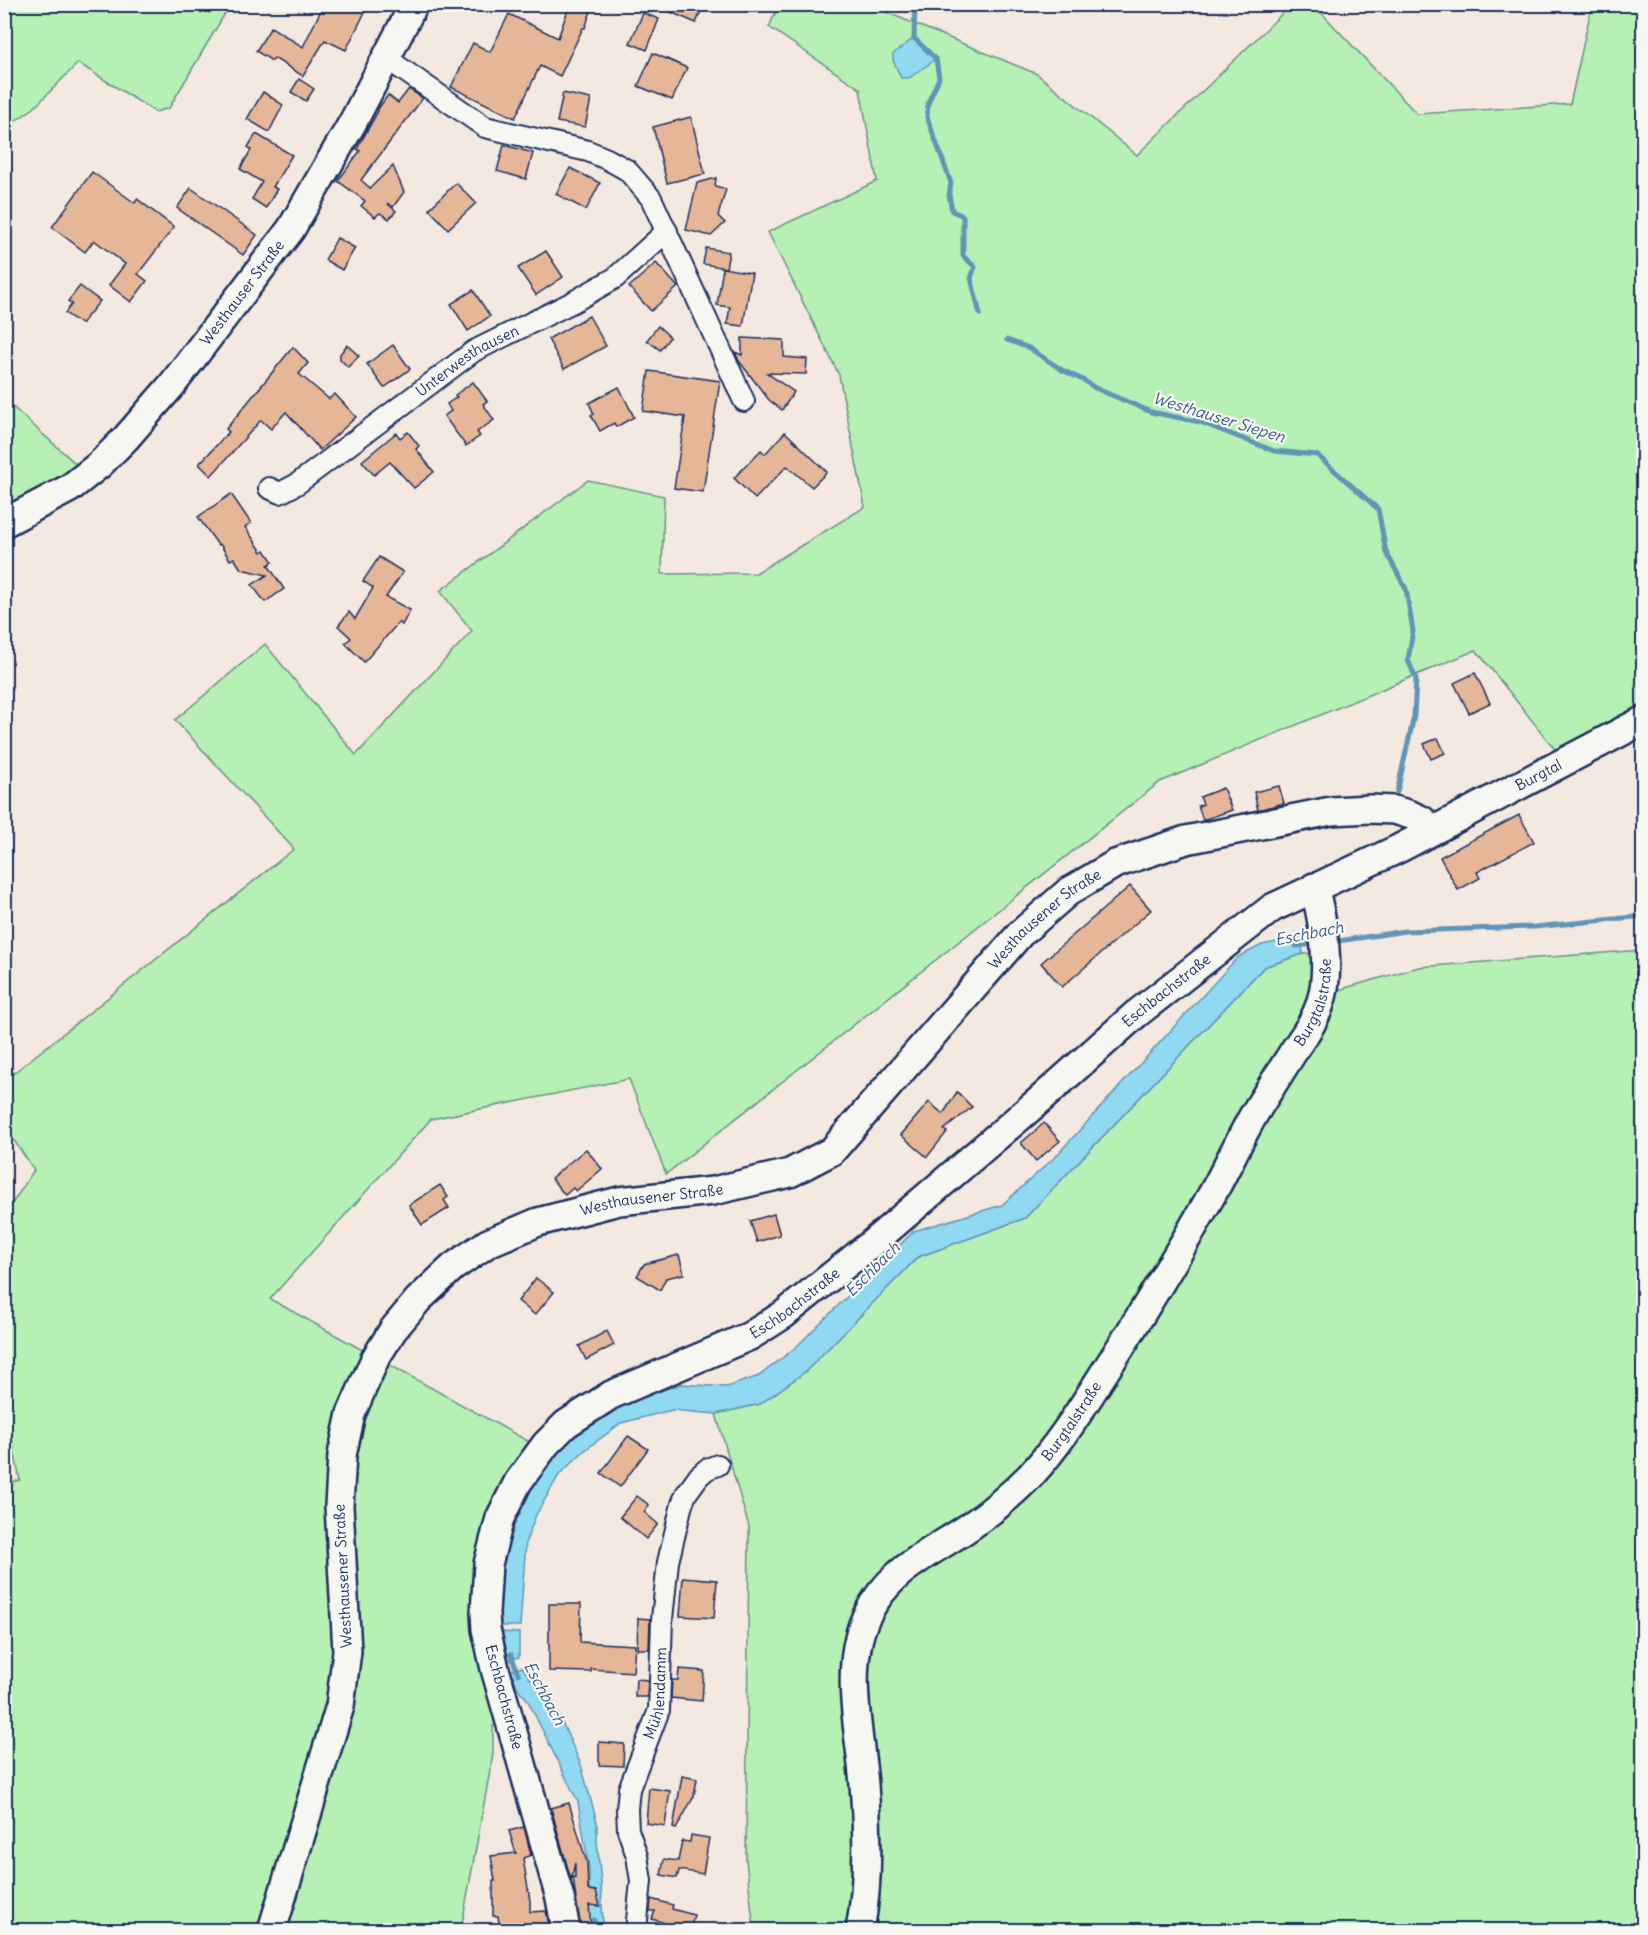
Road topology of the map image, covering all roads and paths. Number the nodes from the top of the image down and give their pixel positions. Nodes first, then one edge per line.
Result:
1 (414, 4) edge
2 (386, 58) junction
3 (667, 231) junction
4 (744, 401) dead end
5 (269, 488) dead end
6 (4, 523) edge
7 (1644, 720) edge
8 (1433, 830) junction
9 (1314, 887) junction
10 (718, 1465) dead end
11 (272, 1930) edge
12 (566, 1930) edge
13 (636, 1930) edge
14 (860, 1930) edge

1 - 2 main road, Westhauser Straße
2 - 3 street
2 - 6 main road, Westhauser Straße
3 - 4 street
3 - 5 street, Unterwesthausen
7 - 8 main road, Burgtal
8 - 9 main road, Eschbachstraße
8 - 11 main road, Westhausener Straße
9 - 12 main road, Eschbachstraße
9 - 14 main road, Burgtalstraße
10 - 13 street, Mühlendamm

